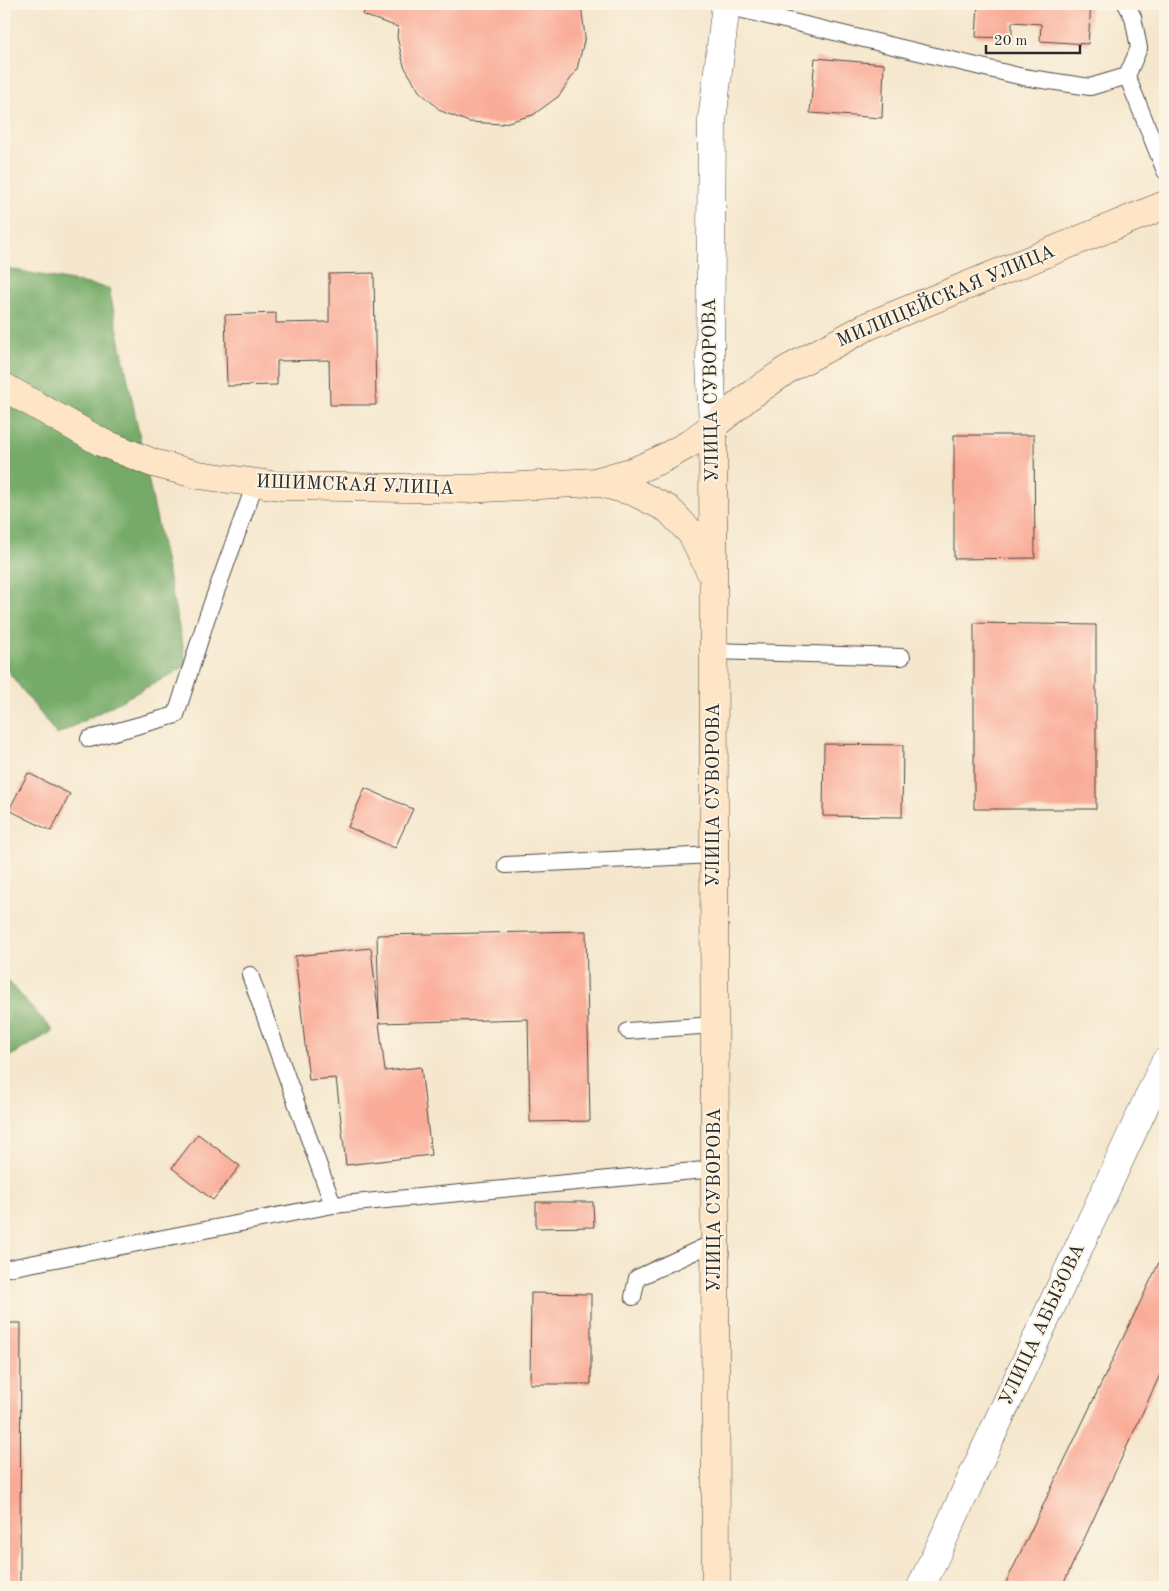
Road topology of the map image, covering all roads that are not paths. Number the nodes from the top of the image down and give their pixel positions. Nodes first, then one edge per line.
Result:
1 (1126, 4) edge
2 (726, 5) edge
3 (1127, 76) junction
4 (1165, 172) edge
5 (1165, 205) edge
6 (4, 387) edge
7 (713, 426) junction
8 (595, 482) junction
9 (255, 484) junction
10 (714, 580) junction
11 (714, 651) junction
12 (902, 657) dead end
13 (89, 739) dead end
14 (714, 855) junction
15 (506, 865) dead end
16 (250, 975) dead end
17 (714, 1025) junction
18 (628, 1031) dead end
19 (1165, 1062) edge
20 (714, 1170) junction
21 (333, 1205) junction
22 (715, 1242) junction
23 (4, 1269) edge
24 (633, 1297) dead end
25 (716, 1587) edge
26 (921, 1587) edge

1 - 3 lane
2 - 3 lane
2 - 7 street, УЛИЦА СУВОРОВА
3 - 4 lane
5 - 7 main road, МИЛИЦЕЙСКАЯ УЛИЦА
6 - 9 main road, ИШИМСКАЯ УЛИЦА
7 - 8 main road, ИШИМСКАЯ УЛИЦА
7 - 10 main road, УЛИЦА СУВОРОВА
8 - 9 main road, ИШИМСКАЯ УЛИЦА
8 - 10 main road
9 - 13 lane
10 - 11 main road, УЛИЦА СУВОРОВА
11 - 12 lane
11 - 14 main road, УЛИЦА СУВОРОВА
14 - 15 lane
14 - 17 main road, УЛИЦА СУВОРОВА
16 - 21 lane
17 - 18 lane
17 - 20 main road, УЛИЦА СУВОРОВА
19 - 26 street, УЛИЦА АБЫЗОВА
20 - 21 lane
20 - 22 main road, УЛИЦА СУВОРОВА
21 - 23 lane
22 - 24 lane
22 - 25 main road, УЛИЦА СУВОРОВА

